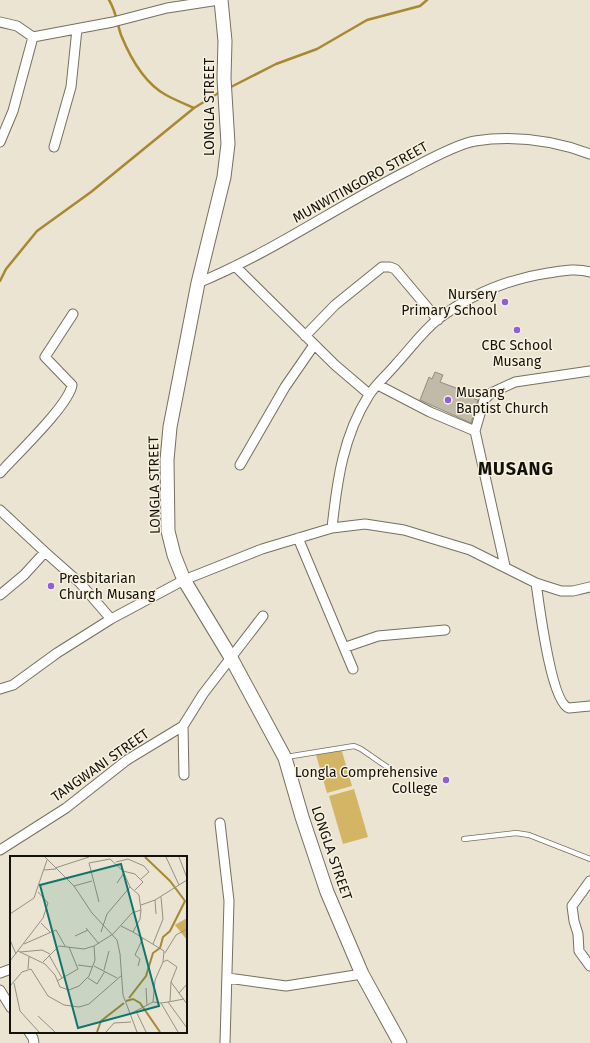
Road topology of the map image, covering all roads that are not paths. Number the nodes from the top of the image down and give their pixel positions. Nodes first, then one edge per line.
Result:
1 (220, 0) edge
2 (166, 4) edge
3 (0, 22) edge
4 (76, 29) junction
5 (33, 37) junction
6 (0, 142) edge
7 (54, 147) dead end
8 (590, 154) edge
9 (235, 266) junction
10 (590, 272) edge
11 (198, 283) junction
12 (73, 314) dead end
13 (438, 320) junction
14 (305, 336) junction
15 (314, 344) junction
16 (590, 371) edge
17 (378, 385) junction
18 (369, 394) junction
19 (475, 430) junction
20 (240, 465) dead end
21 (0, 473) edge
22 (0, 510) edge
23 (332, 528) junction
24 (298, 538) junction
25 (45, 552) junction
26 (505, 566) junction
27 (184, 580) junction
28 (536, 583) junction
29 (590, 587) edge
30 (0, 595) edge
31 (263, 616) dead end
32 (111, 619) junction
33 (445, 630) dead end
34 (346, 647) junction
35 (230, 656) junction
36 (353, 669) dead end
37 (0, 689) edge
38 (590, 706) edge
39 (183, 726) junction
40 (285, 758) junction
41 (390, 769) dead end
42 (184, 776) dead end
43 (220, 823) dead end
44 (464, 839) dead end
45 (0, 850) edge
46 (590, 859) edge
47 (590, 881) edge
48 (590, 966) edge
49 (10, 969) edge
50 (0, 973) edge
51 (362, 974) junction
52 (228, 978) junction
53 (0, 990) edge
54 (10, 1006) edge
55 (29, 1033) edge
56 (34, 1043) edge
57 (225, 1043) edge
58 (400, 1043) edge

1 - 2 street
1 - 11 main road, LONGLA STREET
2 - 4 street
3 - 5 street
4 - 5 street
4 - 7 street
5 - 6 street
8 - 9 street, MUNWITINGORO STREET
9 - 11 street, MUNWITINGORO STREET
9 - 14 street
10 - 13 street
11 - 27 main road, LONGLA STREET
12 - 21 street
13 - 14 street
13 - 17 street
14 - 15 street
15 - 18 street
15 - 20 street
16 - 19 street
17 - 18 street
17 - 19 street
18 - 23 street
19 - 26 street
22 - 25 street
23 - 24 street
23 - 26 street
24 - 27 street
24 - 34 street
25 - 30 street
25 - 32 street
26 - 28 street
27 - 32 street
27 - 35 main road, LONGLA STREET
28 - 29 street
28 - 38 street
31 - 35 street, TANGWANI STREET
32 - 37 street
33 - 34 street
34 - 36 street
35 - 39 street, TANGWANI STREET
35 - 40 main road, LONGLA STREET
39 - 42 street
39 - 45 street, TANGWANI STREET
40 - 41 lane
40 - 51 main road, LONGLA STREET
43 - 52 street
44 - 46 lane
47 - 48 street
49 - 50 street
51 - 52 street
51 - 58 main road, LONGLA STREET
52 - 57 street
53 - 54 street
55 - 56 street

